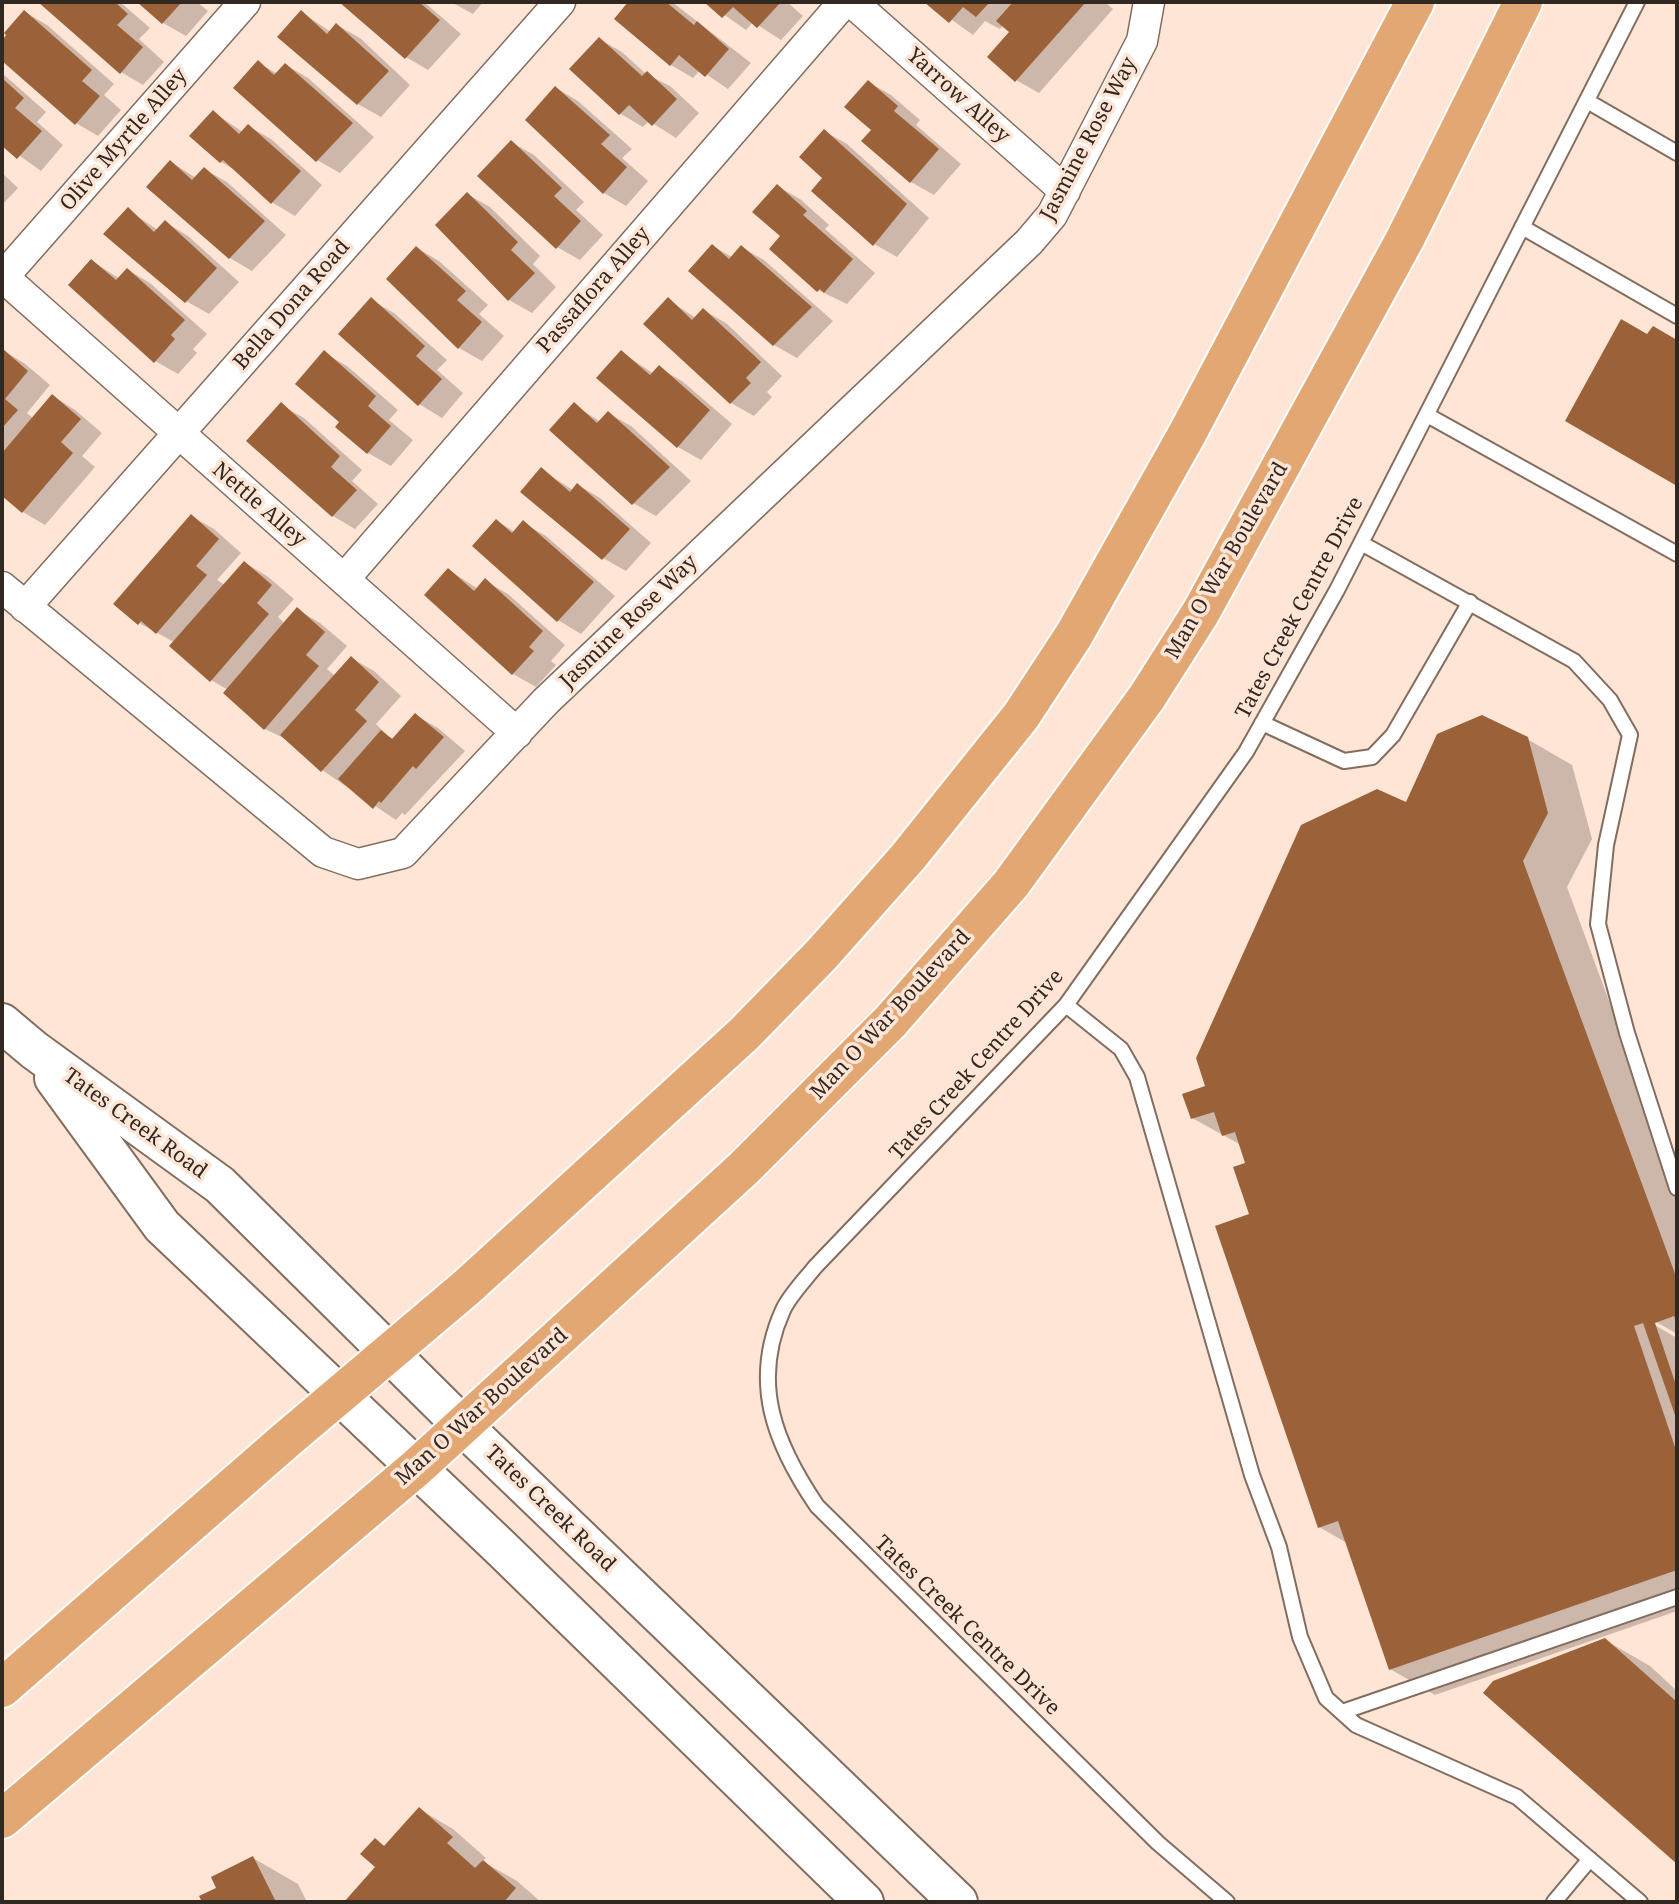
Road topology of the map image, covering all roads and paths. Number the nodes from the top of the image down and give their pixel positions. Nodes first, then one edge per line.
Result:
1 (244, 2) edge
2 (560, 2) edge
3 (844, 2) edge
4 (852, 2) edge
5 (1149, 2) edge
6 (1415, 2) edge
7 (1523, 2) edge
8 (1637, 2) edge
9 (1587, 101) junction
10 (1677, 153) edge
11 (1065, 191) junction
12 (1522, 227) junction
13 (3, 277) edge
14 (1677, 316) edge
15 (1427, 415) junction
16 (178, 434) junction
17 (1361, 542) junction
18 (1677, 554) edge
19 (345, 578) junction
20 (2, 587) edge
21 (1470, 602) junction
22 (25, 607) junction
23 (1262, 723) junction
24 (517, 733) junction
25 (1066, 1005) junction
26 (2, 1023) edge
27 (34, 1051) junction
28 (1677, 1188) edge
29 (388, 1353) junction
30 (341, 1395) junction
31 (463, 1426) junction
32 (416, 1468) junction
33 (1677, 1597) edge
34 (2, 1688) edge
35 (1342, 1713) junction
36 (2, 1819) edge
37 (1590, 1859) junction
38 (864, 1902) edge
39 (958, 1902) edge
40 (1227, 1902) edge
41 (1554, 1902) edge
42 (1640, 1902) edge

1 - 13 street, Olive Myrtle Alley
2 - 16 street, Bella Dona Road
3 - 19 street, Passaflora Alley
4 - 11 street, Yarrow Alley
5 - 11 street, Jasmine Rose Way
6 - 29 main road
7 - 31 main road, Man O War Boulevard
8 - 9 lane, Tates Creek Centre Drive
9 - 10 lane
9 - 12 lane, Tates Creek Centre Drive
11 - 24 street, Jasmine Rose Way
12 - 14 lane
12 - 15 lane, Tates Creek Centre Drive
13 - 16 street, Nettle Alley
15 - 17 lane, Tates Creek Centre Drive
15 - 18 lane
16 - 19 street, Nettle Alley
16 - 22 street, Bella Dona Road
17 - 21 lane
17 - 23 lane, Tates Creek Centre Drive
19 - 24 street, Nettle Alley
20 - 22 street, Jasmine Rose Way
21 - 23 lane
21 - 28 lane
22 - 24 street, Jasmine Rose Way
23 - 25 lane, Tates Creek Centre Drive
25 - 35 lane
25 - 40 lane, Tates Creek Centre Drive
26 - 27 main road, Tates Creek Road
27 - 29 main road, Tates Creek Road
27 - 30 main road, Tates Creek Road
29 - 30 main road
29 - 31 main road, Tates Creek Road
30 - 32 main road, Tates Creek Road
30 - 34 main road
31 - 32 main road, Man O War Boulevard
31 - 39 main road, Tates Creek Road
32 - 36 main road, Man O War Boulevard
32 - 38 main road, Tates Creek Road
33 - 35 lane
35 - 37 lane
37 - 41 lane
37 - 42 lane

